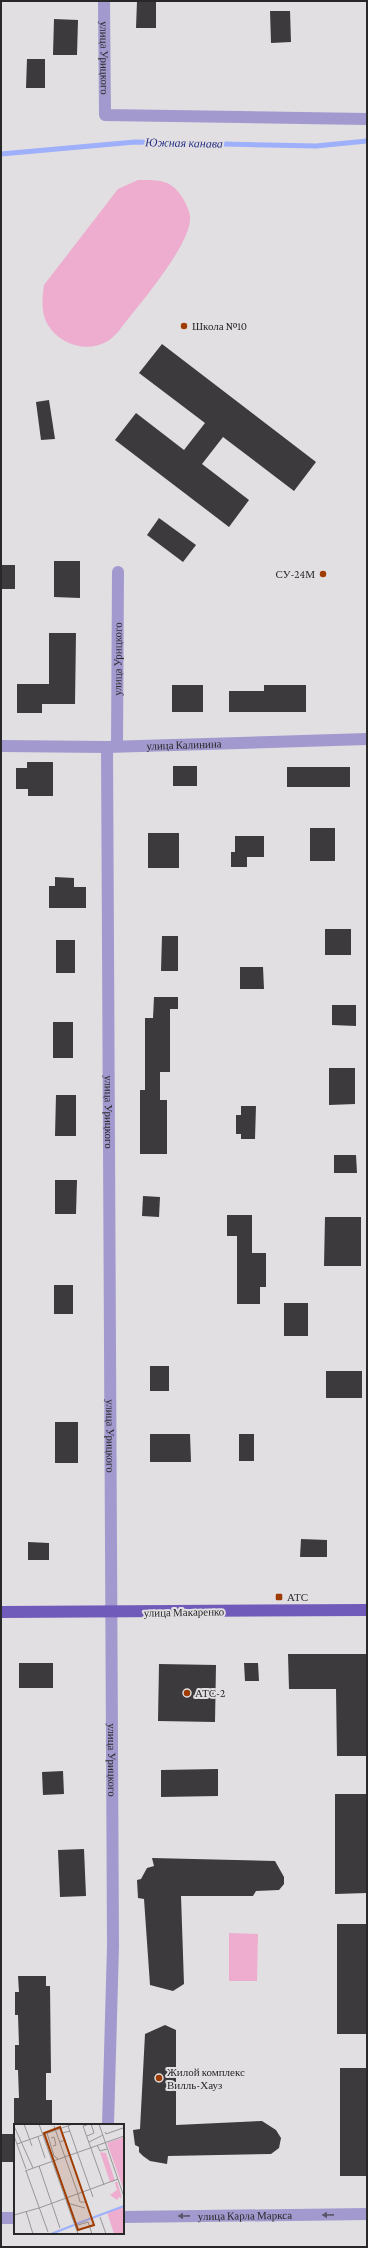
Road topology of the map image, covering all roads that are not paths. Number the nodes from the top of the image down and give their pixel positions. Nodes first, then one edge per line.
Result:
1 (104, 1) edge
2 (367, 119) edge
3 (118, 572) dead end
4 (367, 739) edge
5 (1, 746) edge
6 (112, 747) junction
7 (367, 1610) edge
8 (1, 1612) edge
9 (110, 1612) junction
10 (108, 2124) edge
11 (367, 2214) edge
12 (124, 2217) edge
13 (1, 2218) edge
14 (14, 2218) edge

1 - 2 street, улица Урицкого
3 - 6 street, улица Урицкого
4 - 6 street, улица Калинина
5 - 6 street, улица Калинина
6 - 9 street, улица Урицкого
7 - 9 main road, улица Макаренко
8 - 9 main road, улица Макаренко
9 - 10 street, улица Урицкого
11 -> 12 street, улица Карла Маркса
13 - 14 street

